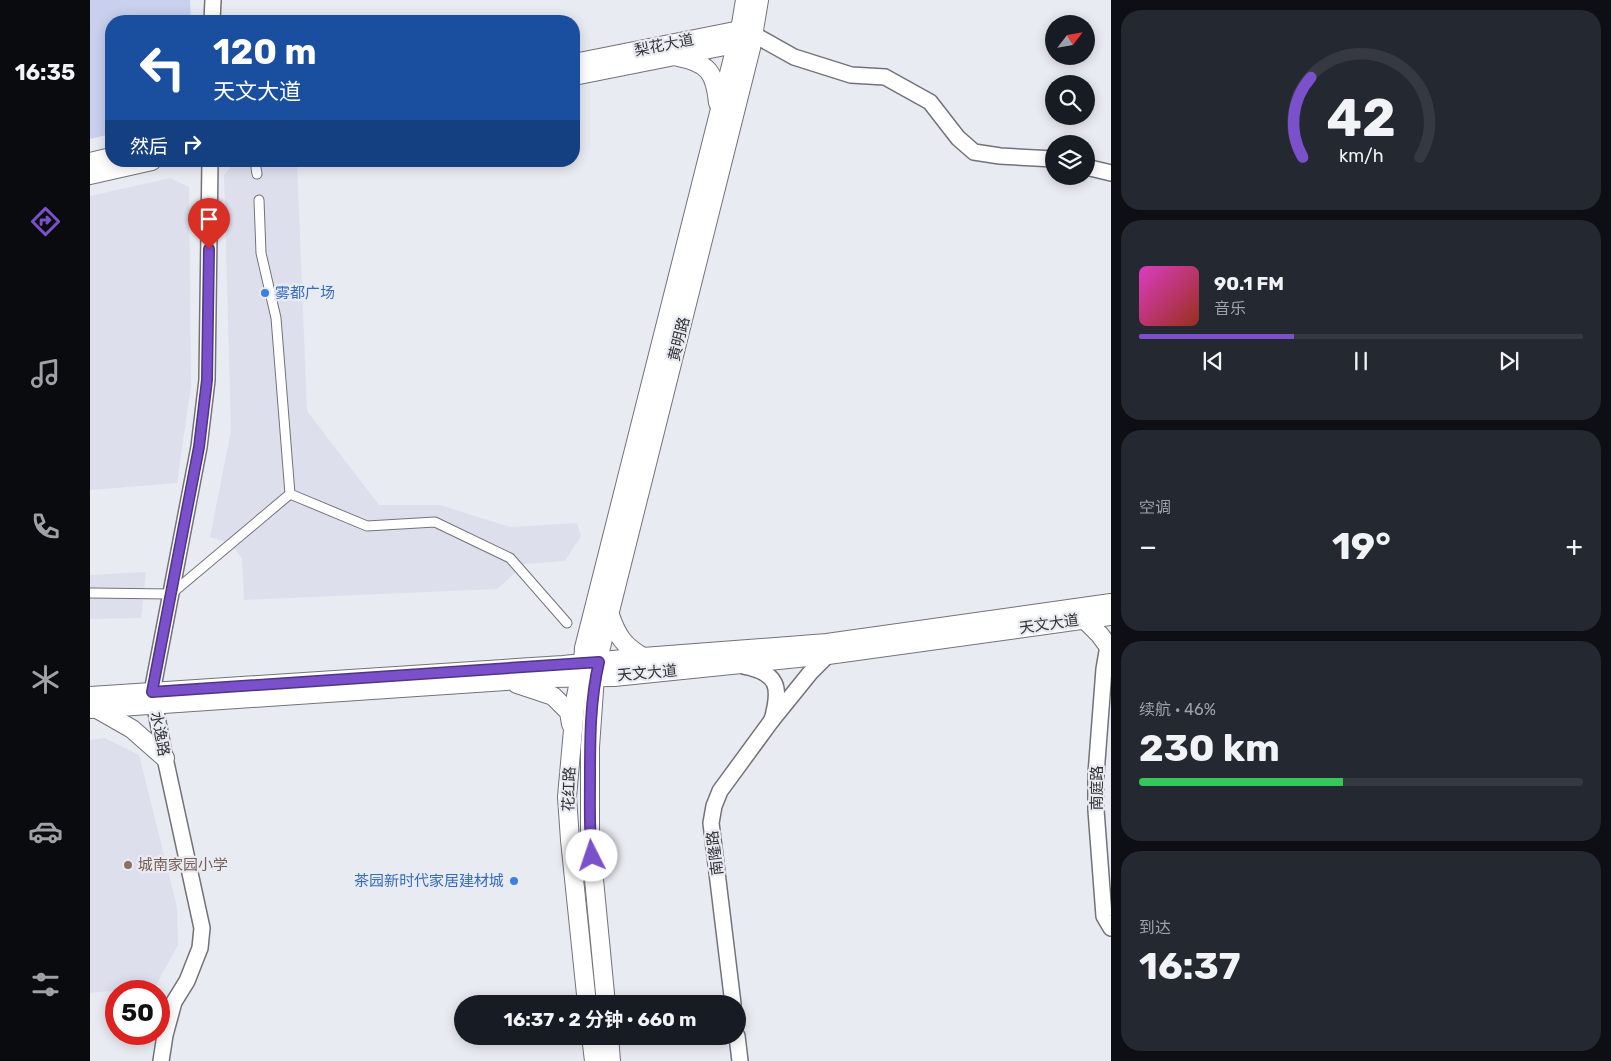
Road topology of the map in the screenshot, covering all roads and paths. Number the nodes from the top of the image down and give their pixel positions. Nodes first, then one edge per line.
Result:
1 (213, 0) edge
2 (745, 0) edge
3 (759, 0) edge
4 (212, 15) edge
5 (745, 39) junction
6 (672, 56) junction
7 (580, 62) edge
8 (580, 75) edge
9 (719, 112) junction
10 (105, 158) edge
11 (1045, 158) edge
12 (90, 162) edge
13 (125, 167) edge
14 (210, 167) edge
15 (255, 167) edge
16 (1095, 169) edge
17 (1111, 173) edge
18 (257, 174) dead end
19 (90, 175) edge
20 (259, 200) dead end
21 (290, 494) junction
22 (90, 592) edge
23 (171, 594) junction
24 (1111, 603) edge
25 (610, 615) junction
26 (1111, 616) edge
27 (1084, 619) junction
28 (566, 623) dead end
29 (1110, 643) edge
30 (828, 655) junction
31 (643, 657) junction
32 (736, 665) junction
33 (589, 670) junction
34 (509, 681) junction
35 (154, 698) junction
36 (92, 705) edge
37 (772, 720) junction
38 (572, 734) junction
39 (165, 758) junction
40 (590, 838) junction
41 (570, 840) junction
42 (1111, 928) edge
43 (586, 995) edge
44 (605, 995) edge
45 (732, 995) edge
46 (592, 1045) edge
47 (610, 1045) edge
48 (738, 1045) edge
49 (161, 1061) edge
50 (594, 1061) edge
51 (611, 1061) edge
52 (740, 1061) edge

1 - 4 street
2 - 5 main road, 黄明路
3 - 5 main road, 黄明路
5 - 6 main road, 梨花大道
5 - 7 main road, 梨花大道
5 - 9 main road, 黄明路
5 - 11 street
5 - 25 main road, 黄明路
6 - 8 main road, 梨花大道
6 - 9 main road
9 - 33 main road, 黄明路
10 - 12 main road
13 - 19 main road
14 - 23 street, 水逸路
15 - 18 street
16 - 17 street
20 - 21 street
21 - 23 street
21 - 28 street
22 - 23 street
23 - 35 street, 水逸路
24 - 31 main road, 天文大道
25 - 31 main road
25 - 33 main road, 黄明路
26 - 27 main road, 天文大道
27 - 29 main road
27 - 30 main road, 天文大道
29 - 42 street, 南庭路
30 - 32 main road, 天文大道
30 - 37 street, 南隆路
31 - 33 main road, 天文大道
32 - 33 main road, 天文大道
32 - 37 street
33 - 34 main road, 天文大道
33 - 35 main road, 天文大道
33 - 38 main road, 花红路
33 - 40 main road, 花红路
34 - 35 main road, 天文大道
34 - 38 main road
35 - 36 main road, 天文大道
35 - 39 street, 水逸路
36 - 39 main road
37 - 45 street, 南隆路
38 - 41 main road, 花红路
39 - 49 street, 水逸路
40 - 41 main road
40 - 44 main road, 花红路
41 - 43 main road, 花红路
46 - 50 main road
47 - 51 main road
48 - 52 street

